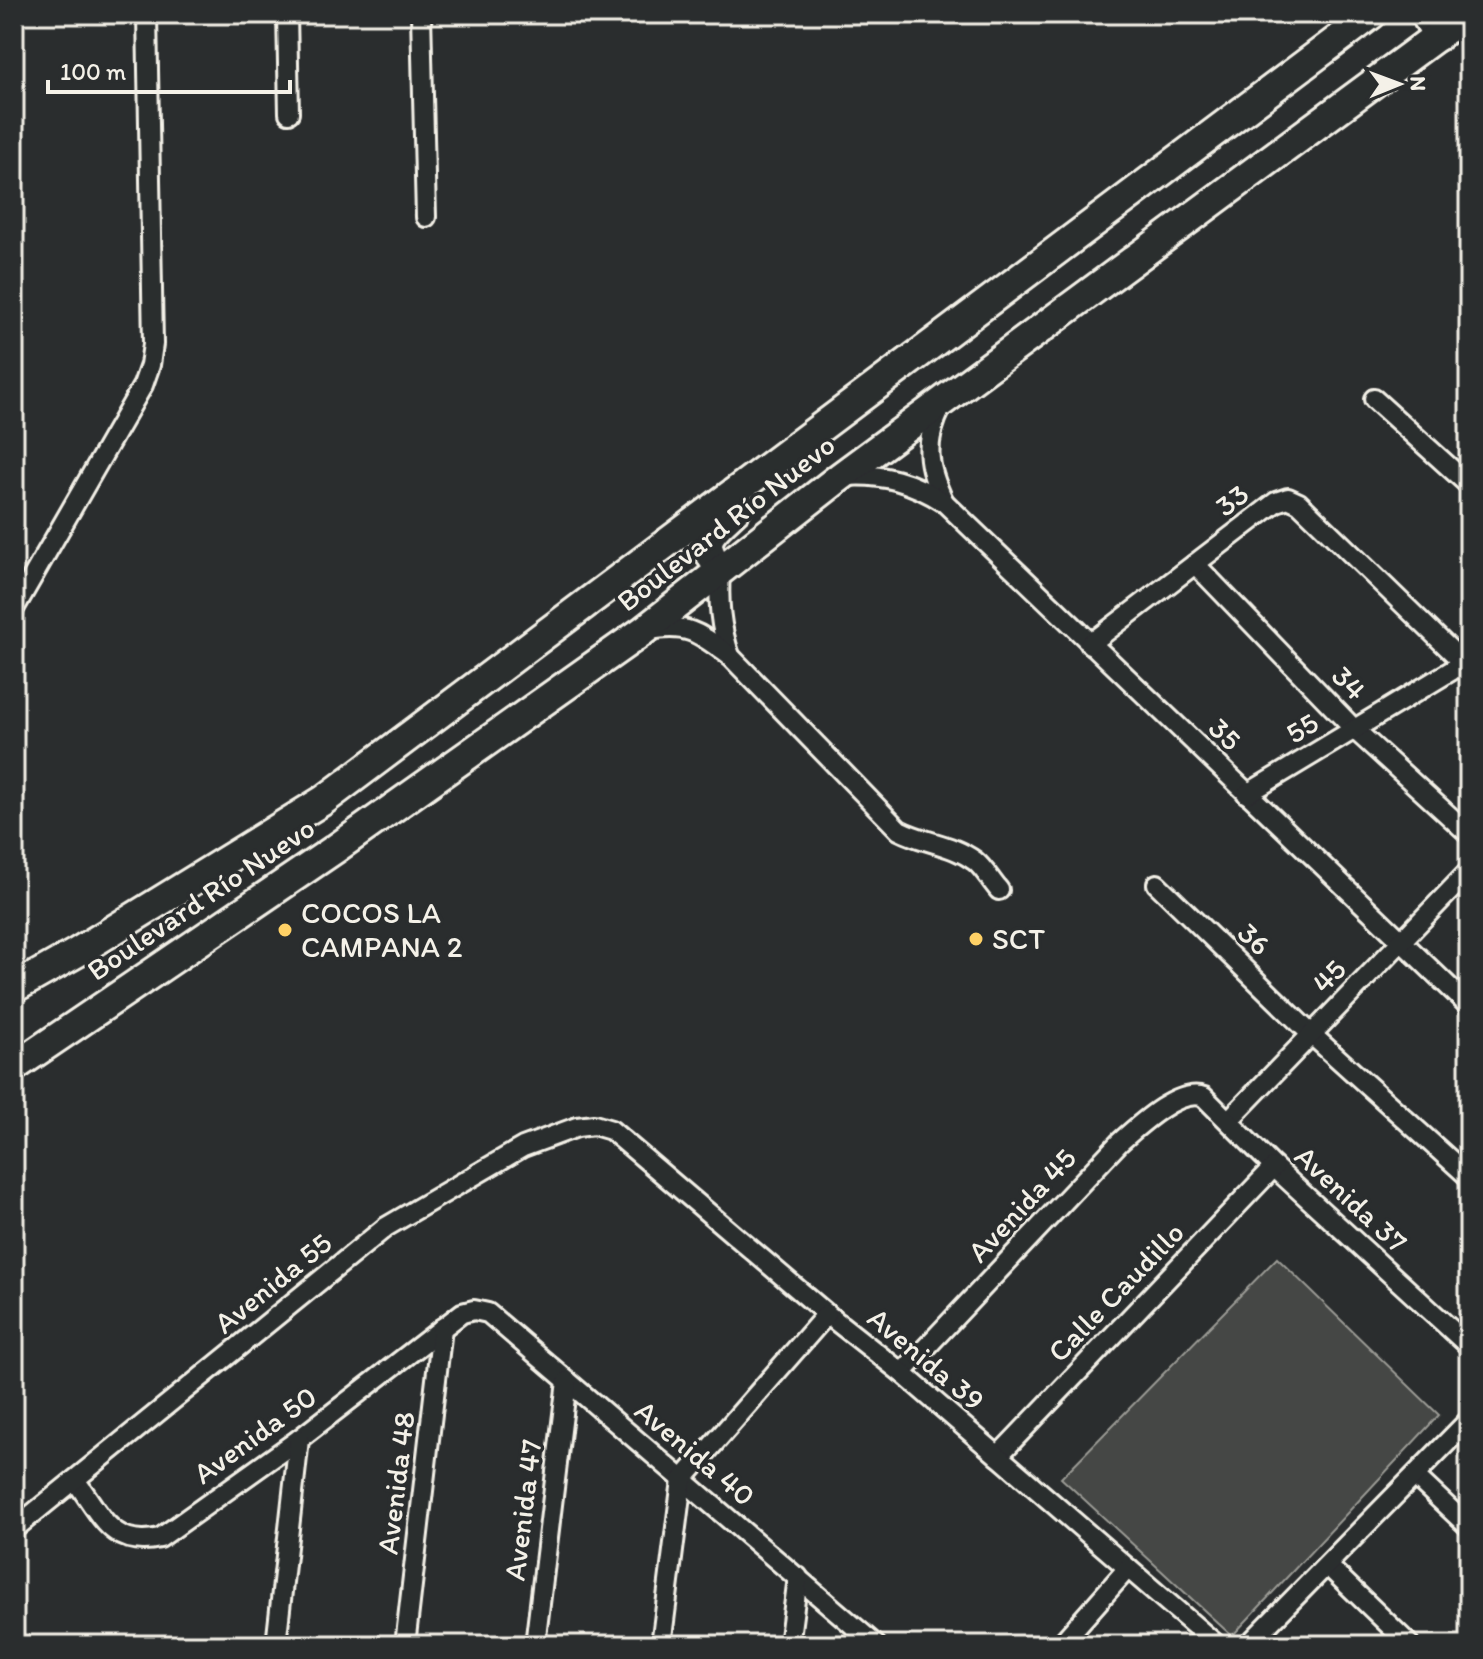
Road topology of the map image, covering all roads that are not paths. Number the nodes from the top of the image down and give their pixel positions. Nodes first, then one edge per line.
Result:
1 (147, 14) edge
2 (287, 14) edge
3 (421, 14) edge
4 (1372, 14) edge
5 (1467, 14) edge
6 (1431, 25) edge
7 (289, 113) dead end
8 (426, 217) dead end
9 (1374, 399) dead end
10 (946, 400) junction
11 (762, 473) junction
12 (840, 477) junction
13 (1469, 485) edge
14 (944, 502) junction
15 (1195, 564) junction
16 (720, 569) junction
17 (14, 609) edge
18 (643, 631) junction
19 (1090, 644) junction
20 (730, 656) junction
21 (1467, 664) edge
22 (1354, 729) junction
23 (1247, 794) junction
24 (1469, 834) edge
25 (1469, 871) edge
26 (1157, 884) dead end
27 (999, 890) dead end
28 (1402, 941) junction
29 (76, 953) junction
30 (14, 962) edge
31 (14, 988) edge
32 (1469, 1006) edge
33 (1312, 1035) junction
34 (14, 1067) edge
35 (1196, 1094) joint
36 (1229, 1120) junction
37 (594, 1125) joint
38 (1274, 1167) junction
39 (1469, 1177) edge
40 (474, 1310) joint
41 (827, 1314) junction
42 (442, 1328) junction
43 (1469, 1346) edge
44 (902, 1373) junction
45 (567, 1381) junction
46 (1469, 1420) edge
47 (299, 1439) junction
48 (998, 1456) junction
49 (1415, 1476) junction
50 (75, 1480) junction
51 (682, 1480) junction
52 (1469, 1527) edge
53 (14, 1529) edge
54 (1328, 1566) junction
55 (1128, 1568) junction
56 (798, 1577) junction
57 (276, 1645) edge
58 (405, 1645) edge
59 (535, 1645) edge
60 (661, 1645) edge
61 (789, 1645) edge
62 (876, 1645) edge
63 (1060, 1645) edge
64 (1217, 1645) edge
65 (1248, 1645) edge
66 (1410, 1645) edge

1 - 17 street
2 - 7 street
3 - 8 street
4 - 11 highway, Boulevard Río Nuevo
5 - 6 highway, Boulevard Río Nuevo
6 - 10 highway, Boulevard Río Nuevo
9 - 13 street
10 - 12 highway, Boulevard Río Nuevo
10 - 14 street, 35
11 - 16 highway
11 - 29 highway, Boulevard Río Nuevo
12 - 14 street, 35
12 - 16 highway, Boulevard Río Nuevo
14 - 19 street, 35
15 - 19 street, 33
15 - 21 street, 33
15 - 22 street, 34
16 - 18 highway, Boulevard Río Nuevo
16 - 20 street
18 - 20 street
18 - 34 highway, Boulevard Río Nuevo
19 - 23 street, 35
20 - 27 street
21 - 22 street, 55
22 - 23 street, 55
22 - 24 street, 34
23 - 28 street, 35
25 - 28 street, 45
26 - 33 street, 36
28 - 32 street, 35
28 - 33 street, 45
29 - 30 highway
29 - 31 highway, Boulevard Río Nuevo
33 - 36 street, 45
33 - 39 street, 36
35 - 36 street, Avenida 37
35 - 44 street, Avenida 45
36 - 38 street, Avenida 37
37 - 41 street, Avenida 39
37 - 50 street, Avenida 55
38 - 43 street, Avenida 37
38 - 48 street, Calle Caudillo
40 - 42 street, Avenida 50
40 - 45 street, Avenida 40
41 - 44 street, Avenida 39
41 - 51 street
42 - 47 street, Avenida 50
42 - 58 street, Avenida 48
44 - 48 street, Avenida 39
45 - 51 street, Avenida 40
45 - 59 street, Avenida 47
46 - 49 street
47 - 50 street, Avenida 50
47 - 57 street
48 - 55 street, Avenida 39
49 - 52 street
49 - 54 street
50 - 53 street, Avenida 55
51 - 56 street, Avenida 40
51 - 60 street
54 - 65 street
54 - 66 street
55 - 63 street
55 - 64 street, Avenida 39
56 - 61 street
56 - 62 street, Avenida 40

